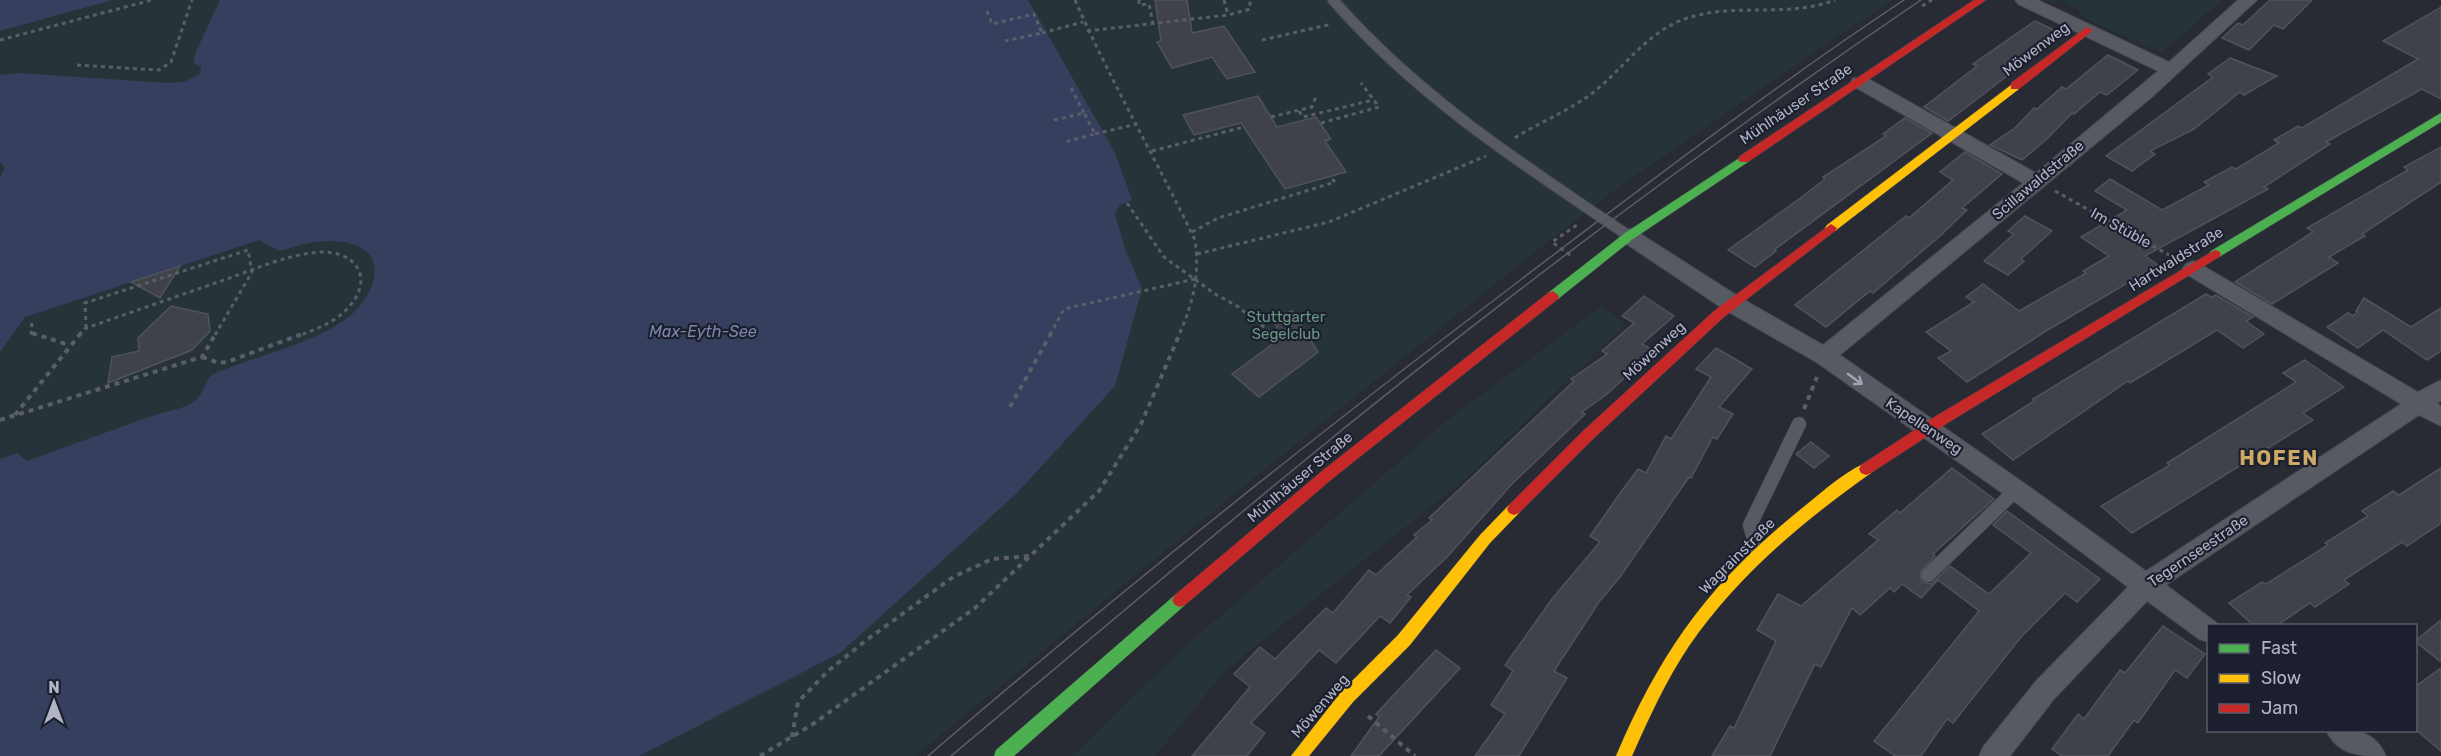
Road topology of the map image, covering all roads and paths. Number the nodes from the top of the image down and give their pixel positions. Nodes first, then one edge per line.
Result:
1 (152, 0) edge
2 (192, 0) edge
3 (1075, 0) edge
4 (1138, 0) edge
5 (1224, 0) edge
6 (1250, 0) edge
7 (1333, 0) edge
8 (1835, 0) edge
9 (1932, 0) edge
10 (1981, 0) edge
11 (2024, 0) edge
12 (2248, 0) edge
13 (1922, 6) dead end
14 (987, 10) dead end
15 (1228, 15) junction
16 (1351, 20) junction
17 (1083, 22) junction
18 (1153, 25) junction
19 (2088, 30) junction
20 (1087, 31) junction
21 (1042, 33) junction
22 (0, 40) edge
23 (1262, 40) dead end
24 (1005, 41) dead end
25 (77, 65) dead end
26 (2170, 70) junction
27 (1860, 82) junction
28 (1361, 83) dead end
29 (1071, 88) dead end
30 (1317, 94) dead end
31 (1374, 100) junction
32 (1299, 111) junction
33 (1084, 113) junction
34 (1271, 117) dead end
35 (2441, 117) edge
36 (1054, 120) dead end
37 (1321, 123) dead end
38 (1137, 124) junction
39 (1244, 127) dead end
40 (1953, 133) junction
41 (1095, 134) junction
42 (1065, 142) dead end
43 (1498, 150) junction
44 (1152, 151) junction
45 (1330, 177) dead end
46 (2037, 182) junction
47 (1127, 203) dead end
48 (1191, 232) junction
49 (1629, 236) junction
50 (1197, 254) junction
51 (2193, 269) junction
52 (252, 272) junction
53 (1195, 279) junction
54 (1733, 304) junction
55 (32, 323) dead end
56 (86, 328) junction
57 (1274, 335) dead end
58 (69, 345) junction
59 (1824, 356) junction
60 (202, 357) junction
61 (2441, 389) edge
62 (2419, 403) junction
63 (1010, 407) dead end
64 (15, 414) junction
65 (2441, 417) edge
66 (0, 420) edge
67 (1799, 424) joint
68 (1928, 428) junction
69 (2016, 490) junction
70 (1759, 553) junction
71 (1030, 556) junction
72 (1928, 574) dead end
73 (2146, 584) junction
74 (2207, 630) edge
75 (1347, 697) junction
76 (2341, 732) edge
77 (792, 737) junction
78 (760, 756) edge
79 (1002, 756) edge
80 (1299, 756) edge
81 (1415, 756) edge
82 (1624, 756) edge
83 (1993, 756) edge
84 (2372, 756) edge

1 - 22 path
2 - 25 path
3 - 17 path
4 - 18 path
5 - 15 path
6 - 15 path
7 - 16 lane
8 - 43 path
9 - 13 path
10 - 27 street, Mühlhäuser Straße
11 - 19 street
12 - 26 street, Scillawaldstraße
14 - 21 path
15 - 18 path
16 - 23 path
16 - 43 lane
17 - 20 path
17 - 21 path
18 - 20 path
19 - 26 street
19 - 40 street, Möwenweg
20 - 38 path
21 - 24 path
26 - 46 street, Scillawaldstraße
27 - 40 street
27 - 49 street, Mühlhäuser Straße
28 - 31 path
29 - 33 path
30 - 32 path
31 - 32 path
31 - 37 path
32 - 34 path
33 - 36 path
33 - 41 path
35 - 51 street, Hartwaldstraße
38 - 41 path
38 - 44 path
39 - 44 path
40 - 46 street
40 - 54 street, Möwenweg
41 - 42 path
43 - 49 lane
43 - 50 path
44 - 48 path
45 - 48 path
46 - 51 path, Im Stüble
46 - 59 street, Scillawaldstraße
47 - 53 path
48 - 50 path
49 - 54 street, Kapellenweg
49 - 79 street, Mühlhäuser Straße
50 - 53 path
51 - 62 street
51 - 68 street, Hartwaldstraße
52 - 56 path
52 - 56 path
52 - 60 path
52 - 60 path
53 - 57 path
53 - 63 path
53 - 71 path
54 - 59 street, Kapellenweg
54 - 75 street, Möwenweg
55 - 58 path
56 - 58 path
58 - 64 path
59 - 67 path
59 -> 68 street, Kapellenweg
60 - 64 path
61 - 62 street, Tegernseestraße
62 - 65 street
62 - 73 street, Tegernseestraße
64 - 66 path
67 - 70 lane
68 - 69 street, Kapellenweg
68 - 70 street, Wagrainstraße
69 - 72 lane
69 - 73 street, Kapellenweg
70 - 82 street, Wagrainstraße
71 - 77 path
71 - 77 path
73 - 74 street, Kapellenweg
73 - 83 street, Tegernseestraße
75 - 80 street, Möwenweg
75 - 81 path
76 - 84 street
77 - 78 path

